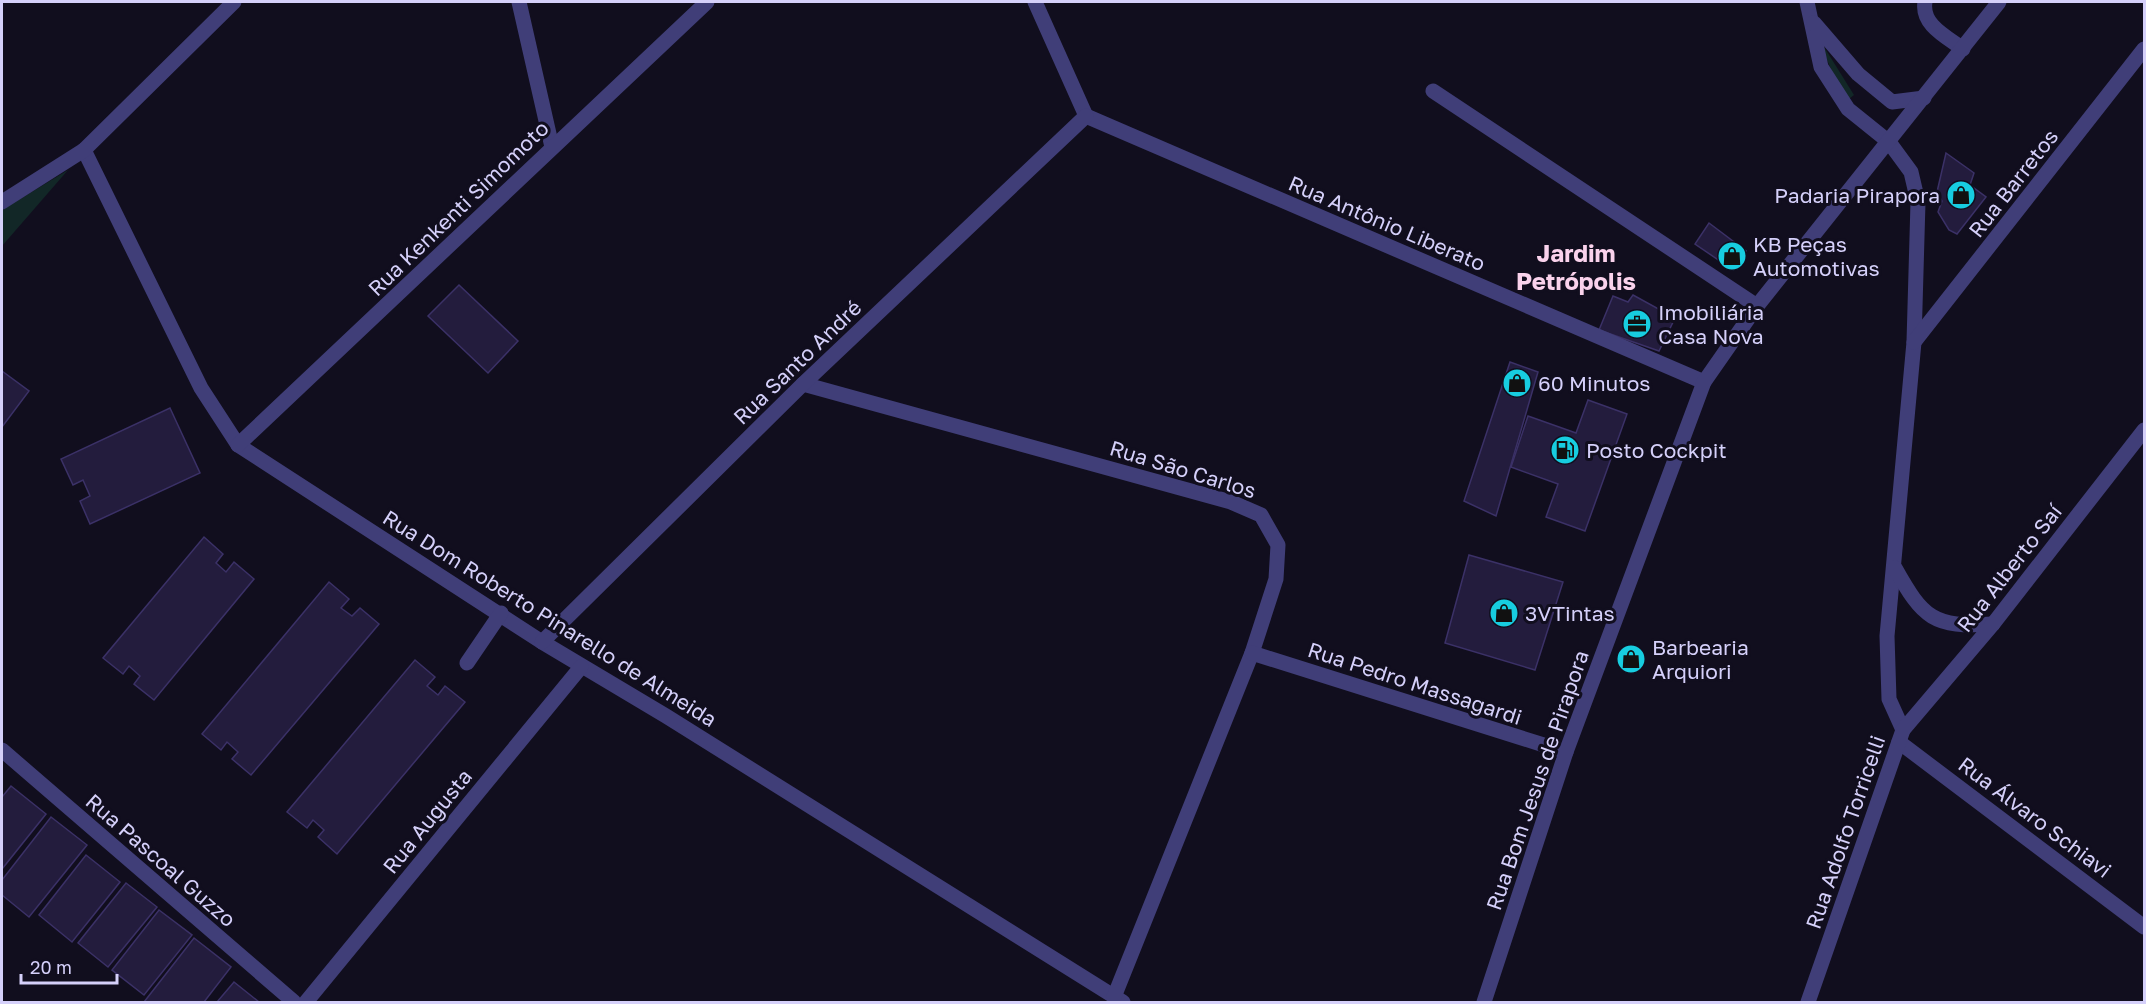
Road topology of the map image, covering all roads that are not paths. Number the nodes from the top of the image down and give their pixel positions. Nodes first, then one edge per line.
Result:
1 (234, 2) edge
2 (519, 2) edge
3 (707, 2) edge
4 (1035, 2) edge
5 (1808, 2) edge
6 (1925, 2) edge
7 (1999, 2) edge
8 (1814, 23) junction
9 (1963, 49) junction
10 (2145, 49) edge
11 (1433, 92) dead end
12 (1924, 98) junction
13 (1086, 116) junction
14 (1889, 142) junction
15 (552, 147) junction
16 (84, 150) junction
17 (2, 202) edge
18 (1757, 306) junction
19 (1914, 342) junction
20 (1704, 382) junction
21 (803, 384) junction
22 (2145, 430) edge
23 (238, 445) junction
24 (1894, 568) junction
25 (501, 613) junction
26 (1993, 624) junction
27 (542, 642) junction
28 (1252, 653) junction
29 (466, 663) dead end
30 (581, 667) junction
31 (1901, 736) junction
32 (2, 750) edge
33 (1566, 752) junction
34 (2145, 927) edge
35 (1118, 1000) edge
36 (294, 1002) edge
37 (306, 1002) edge
38 (1484, 1002) edge
39 (1808, 1002) edge

1 - 16 street
2 - 15 street
3 - 15 street, Rua Kenkenti Simomoto
4 - 13 street
5 - 8 street, Rua Adolfo Torricelli
6 - 9 street
7 - 9 street, Rua Bom Jesus de Pirapora
8 - 12 street
8 - 14 street, Rua Adolfo Torricelli
9 - 12 street, Rua Bom Jesus de Pirapora
10 - 19 street, Rua Barretos
11 - 18 street
12 - 14 street, Rua Bom Jesus de Pirapora
13 - 20 street, Rua Antônio Liberato
13 - 21 street, Rua Santo André
14 - 18 street, Rua Bom Jesus de Pirapora
14 - 19 street, Rua Adolfo Torricelli
15 - 23 street, Rua Kenkenti Simomoto
16 - 17 street
16 - 23 street, Rua Dom Roberto Pinarello de Almeida
18 - 20 street, Rua Bom Jesus de Pirapora
19 - 24 street, Rua Adolfo Torricelli
20 - 33 street, Rua Bom Jesus de Pirapora
21 - 27 street, Rua Santo André
21 - 28 street, Rua São Carlos
22 - 26 street, Rua Alberto Saí
23 - 25 street, Rua Dom Roberto Pinarello de Almeida
24 - 26 street
24 - 31 street, Rua Adolfo Torricelli
25 - 27 street, Rua Dom Roberto Pinarello de Almeida
25 - 29 street
26 - 31 street, Rua Alberto Saí
27 - 30 street, Rua Dom Roberto Pinarello de Almeida
28 - 33 street, Rua Pedro Massagardi
28 - 35 street, Rua São Carlos
30 - 35 street, Rua Dom Roberto Pinarello de Almeida
30 - 37 street, Rua Augusta
31 - 34 street, Rua Álvaro Schiavi
31 - 39 street, Rua Adolfo Torricelli
32 - 36 street, Rua Pascoal Guzzo
33 - 38 street, Rua Bom Jesus de Pirapora

